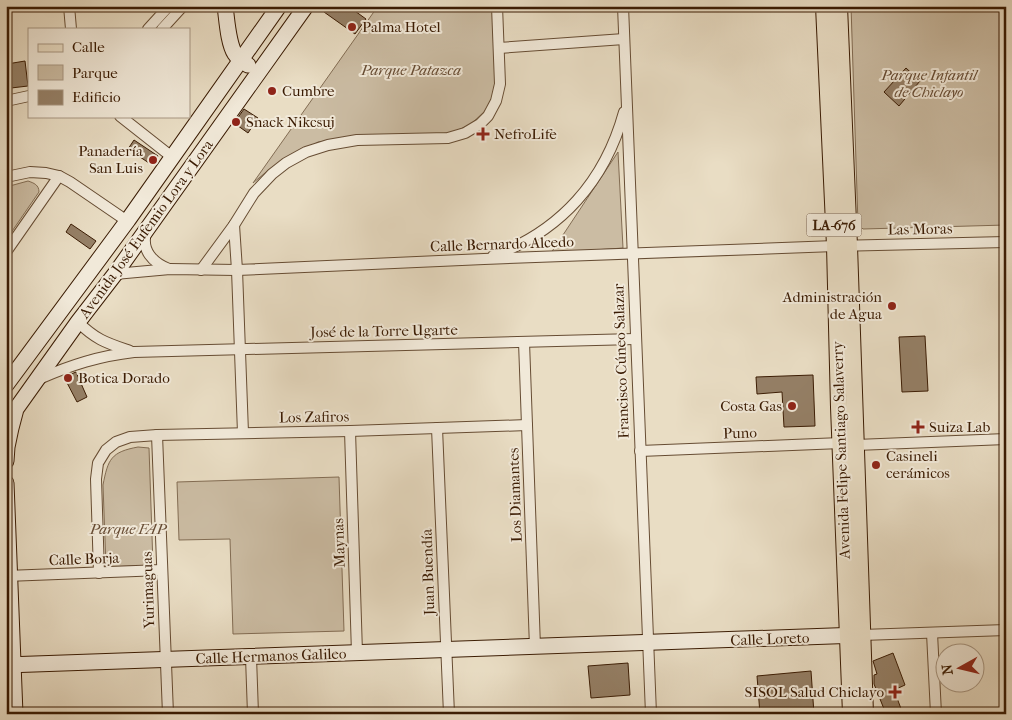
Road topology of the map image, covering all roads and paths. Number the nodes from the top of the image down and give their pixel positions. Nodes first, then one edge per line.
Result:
1 (69, 6) edge
2 (183, 6) edge
3 (225, 6) edge
4 (279, 6) edge
5 (306, 6) edge
6 (498, 6) edge
7 (623, 6) edge
8 (824, 6) edge
9 (839, 6) edge
10 (167, 9) edge
11 (71, 28) edge
12 (149, 28) edge
13 (162, 28) edge
14 (624, 38) junction
15 (499, 48) junction
16 (240, 60) junction
17 (258, 73) junction
18 (28, 96) edge
19 (627, 101) junction
20 (6, 102) edge
21 (123, 118) edge
22 (172, 157) junction
23 (59, 176) junction
24 (6, 177) edge
25 (127, 221) junction
26 (234, 224) junction
27 (147, 228) junction
28 (1006, 242) edge
29 (842, 246) junction
30 (6, 252) edge
31 (632, 254) junction
32 (484, 259) junction
33 (170, 269) junction
34 (201, 270) junction
35 (238, 270) junction
36 (115, 274) junction
37 (78, 322) junction
38 (635, 339) junction
39 (524, 342) junction
40 (240, 349) junction
41 (134, 352) junction
42 (38, 379) junction
43 (6, 386) edge
44 (11, 406) edge
45 (527, 426) junction
46 (437, 428) junction
47 (350, 431) junction
48 (243, 433) junction
49 (157, 435) junction
50 (1006, 440) edge
51 (848, 444) junction
52 (640, 451) junction
53 (6, 461) edge
54 (6, 483) edge
55 (162, 570) junction
56 (99, 573) junction
57 (8, 576) edge
58 (1006, 630) edge
59 (932, 633) junction
60 (855, 636) junction
61 (647, 643) junction
62 (535, 647) junction
63 (447, 650) junction
64 (357, 653) junction
65 (251, 657) junction
66 (166, 660) junction
67 (10, 665) edge
68 (15, 714) edge
69 (168, 714) edge
70 (253, 714) edge
71 (449, 714) edge
72 (651, 714) edge
73 (851, 714) edge
74 (866, 714) edge
75 (936, 714) edge

1 - 11 street
2 - 10 street
3 - 16 main road
4 - 16 main road, Avenida José Eufemio Lora y Lora
5 - 17 main road, Avenida José Eufemio Lora y Lora
6 - 15 street
7 - 14 street, Francisco Cúneo Salazar
8 - 29 main road, Avenida Felipe Santiago Salaverry / LA-676
9 - 29 main road, Avenida Felipe Santiago Salaverry / LA-676
10 - 12 street
10 - 13 street
14 - 15 street
14 - 19 street, Francisco Cúneo Salazar
15 - 26 street
16 - 17 main road
16 - 22 main road, Avenida José Eufemio Lora y Lora
17 - 27 main road, Avenida José Eufemio Lora y Lora
18 - 20 street
19 - 31 street, Francisco Cúneo Salazar
19 - 32 street
21 - 22 street
22 - 25 main road, Avenida José Eufemio Lora y Lora
23 - 24 street
23 - 25 street
23 - 30 street
25 - 43 main road, Avenida José Eufemio Lora y Lora
26 - 34 street
26 - 35 street
27 - 33 street
27 - 36 main road, Avenida José Eufemio Lora y Lora
28 - 29 street, Las Moras
29 - 31 street, Calle Bernardo Alcedo
29 - 51 main road, Avenida Felipe Santiago Salaverry / LA-676
31 - 32 street, Calle Bernardo Alcedo
31 - 38 street, Francisco Cúneo Salazar
32 - 35 street, Calle Bernardo Alcedo
33 - 34 street, Calle Bernardo Alcedo
33 - 36 street, Calle Bernardo Alcedo
34 - 35 street, Calle Bernardo Alcedo
35 - 40 street
36 - 37 main road, Avenida José Eufemio Lora y Lora
37 - 41 street, José de la Torre Ugarte
37 - 42 main road, Avenida José Eufemio Lora y Lora
38 - 39 street, José de la Torre Ugarte
38 - 52 street, Francisco Cúneo Salazar
39 - 40 street, José de la Torre Ugarte
39 - 45 street, Los Diamantes
40 - 41 street, José de la Torre Ugarte
40 - 48 street
41 - 42 street, José de la Torre Ugarte
42 - 44 main road, Avenida José Eufemio Lora y Lora
44 - 53 main road, Avenida José Eufemio Lora y Lora
45 - 46 street, Los Zafiros
45 - 62 street, Los Diamantes
46 - 47 street, Los Zafiros
46 - 63 street, Juan Buendía
47 - 48 street, Los Zafiros
47 - 64 street, Maynas
48 - 49 street, Los Zafiros
49 - 55 street, Yurimaguas
49 - 56 street, Los Zafiros
50 - 51 street, Puno
51 - 52 street, Puno
51 - 60 main road, Avenida Felipe Santiago Salaverry / LA-676
52 - 61 street, Francisco Cúneo Salazar
54 - 57 main road
55 - 56 street, Calle Borja
55 - 66 street, Yurimaguas
56 - 57 street, Calle Borja
57 - 67 main road
58 - 59 street, Calle Loreto
59 - 60 street, Calle Loreto
59 - 75 street
60 - 61 main road, Calle Loreto
60 - 73 main road, Avenida Felipe Santiago Salaverry / LA-676
60 - 74 main road, Avenida Felipe Santiago Salaverry / LA-676
61 - 62 main road, Calle Loreto
61 - 72 street, Francisco Cúneo Salazar
62 - 63 main road, Calle Hermanos Galileo
63 - 64 main road, Calle Hermanos Galileo
63 - 71 street, Juan Buendía
64 - 65 main road, Calle Hermanos Galileo
65 - 66 main road, Calle Hermanos Galileo
65 - 70 street
66 - 67 main road, Calle Hermanos Galileo
66 - 69 street, Yurimaguas
67 - 68 main road

